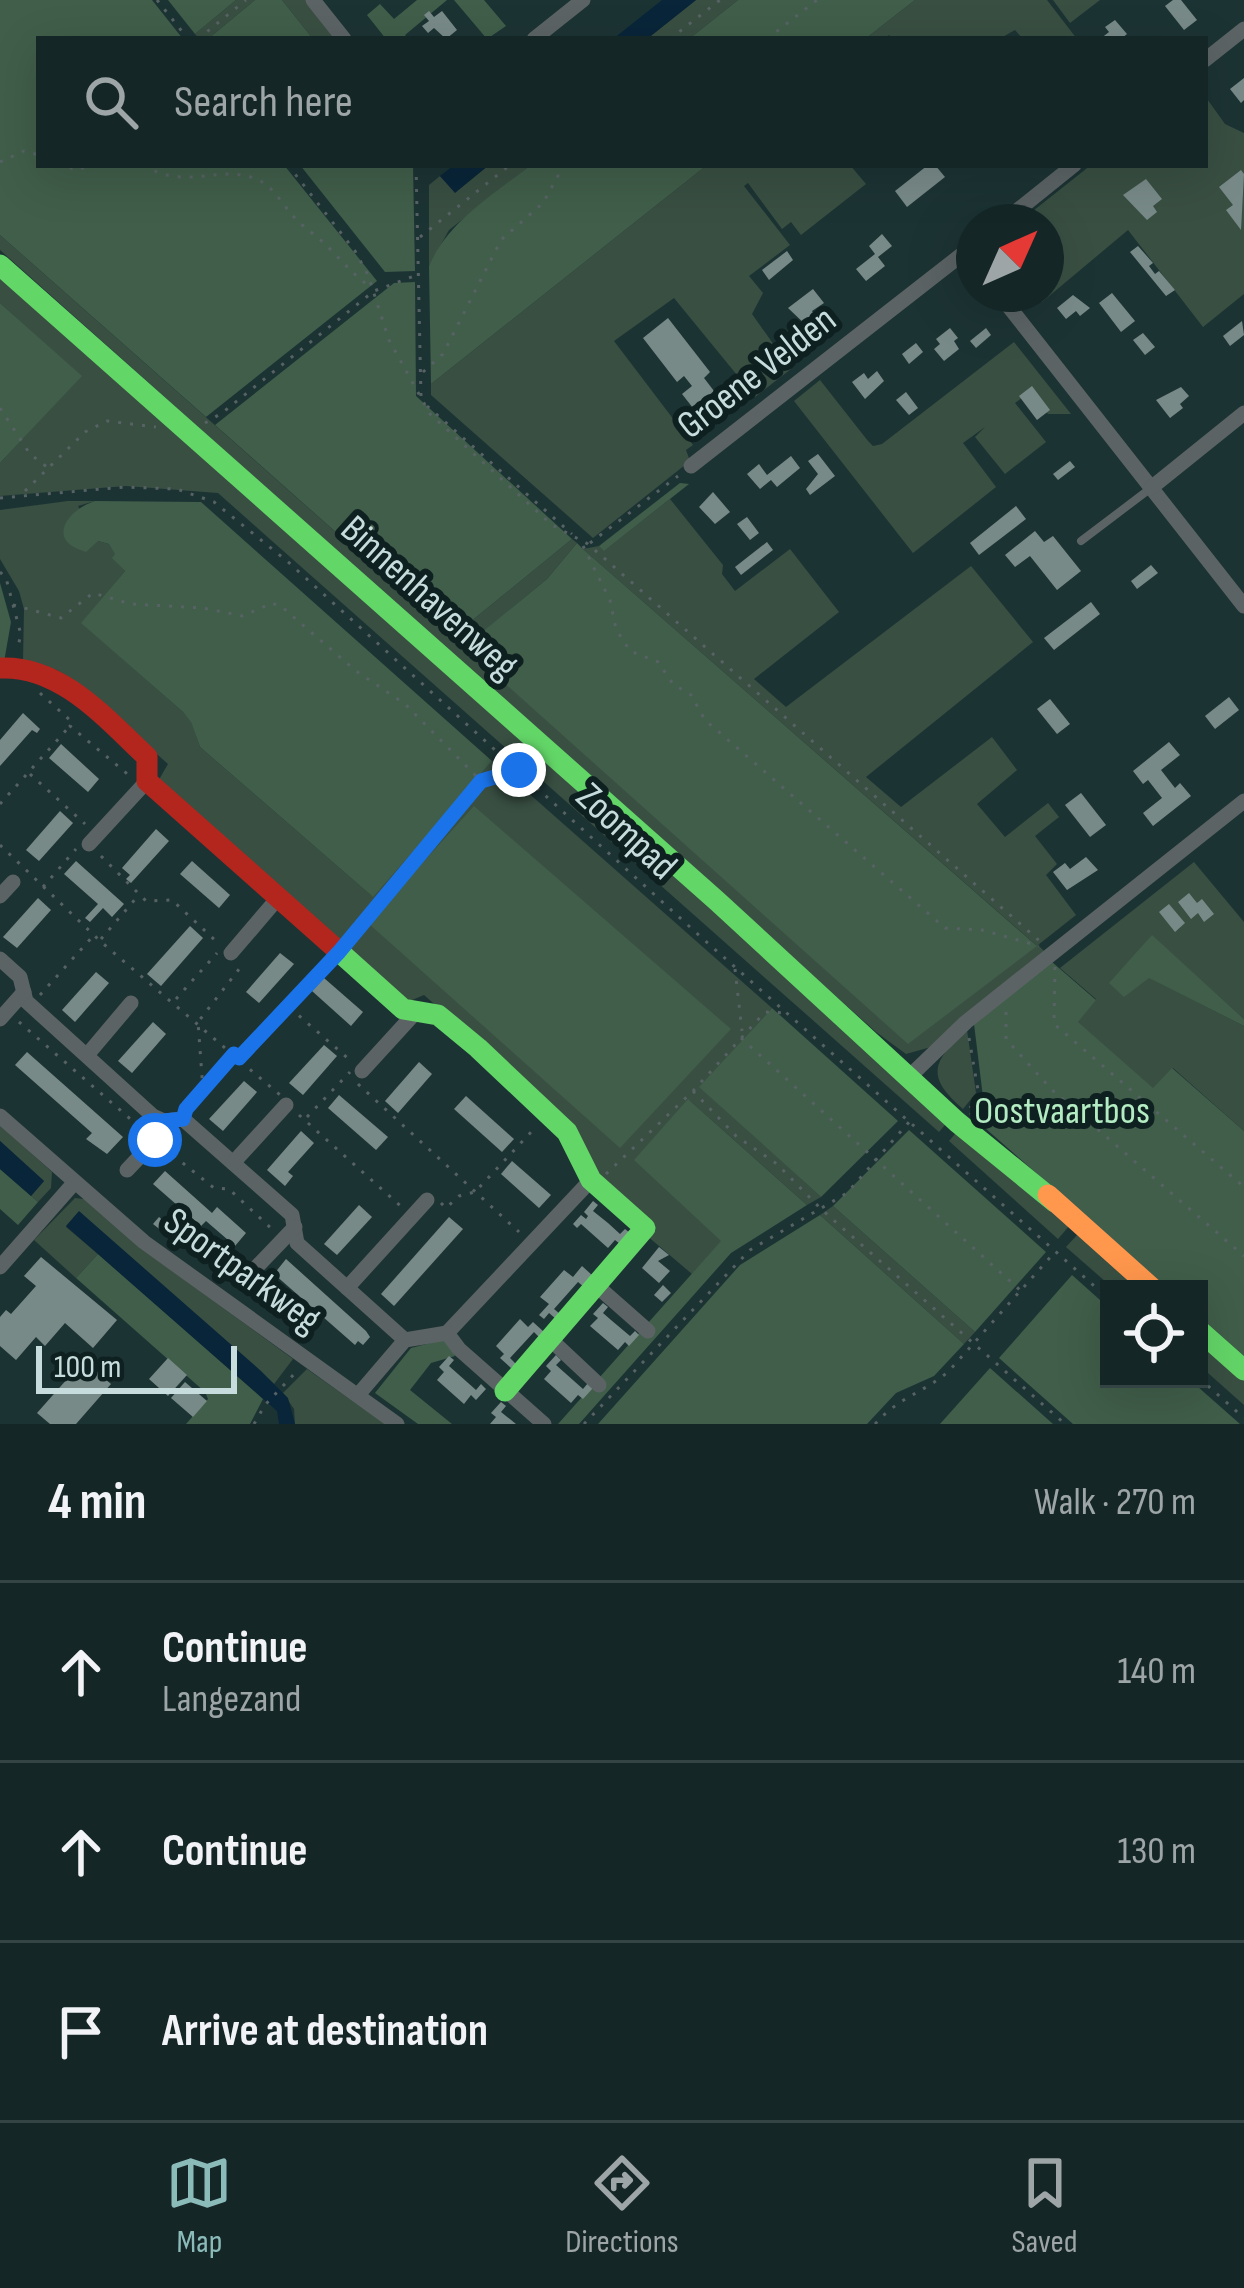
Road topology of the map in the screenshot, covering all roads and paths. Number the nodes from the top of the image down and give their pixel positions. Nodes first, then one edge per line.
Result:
1 (157, 0) edge
2 (246, 0) edge
3 (313, 0) edge
4 (583, 0) edge
5 (720, 0) edge
6 (817, 0) edge
7 (1244, 29) edge
8 (186, 36) edge
9 (202, 36) edge
10 (342, 36) edge
11 (538, 36) edge
12 (674, 36) edge
13 (771, 36) edge
14 (1208, 58) edge
15 (36, 154) edge
16 (0, 162) edge
17 (154, 168) edge
18 (290, 168) edge
19 (416, 168) edge
20 (506, 168) edge
21 (562, 168) edge
22 (1070, 168) edge
23 (1025, 204) edge
24 (418, 238) junction
25 (956, 264) edge
26 (0, 266) edge
27 (418, 274) junction
28 (373, 289) junction
29 (1013, 312) edge
30 (421, 374) junction
31 (421, 401) junction
32 (0, 408) edge
33 (1244, 413) edge
34 (188, 432) junction
35 (692, 466) joint
36 (49, 468) junction
37 (1150, 488) junction
38 (23, 494) junction
39 (0, 498) edge
40 (1081, 541) dead end
41 (585, 543) junction
42 (0, 572) edge
43 (13, 605) junction
44 (1244, 606) edge
45 (6, 667) edge
46 (39, 693) dead end
47 (70, 726) junction
48 (519, 770) junction
49 (28, 773) junction
50 (481, 781) junction
51 (145, 784) junction
52 (1244, 801) edge
53 (0, 804) edge
54 (93, 840) junction
55 (0, 845) edge
56 (13, 883) dead end
57 (42, 888) junction
58 (140, 894) junction
59 (0, 896) edge
60 (278, 898) junction
61 (94, 934) junction
62 (100, 941) junction
63 (339, 952) junction
64 (231, 953) joint
65 (1053, 953) junction
66 (0, 959) edge
67 (735, 967) junction
68 (1011, 986) junction
69 (28, 999) junction
70 (174, 1001) junction
71 (130, 1003) dead end
72 (289, 1006) junction
73 (415, 1013) junction
74 (788, 1013) junction
75 (0, 1019) edge
76 (197, 1022) junction
77 (966, 1022) junction
78 (742, 1036) junction
79 (88, 1054) junction
80 (237, 1056) junction
81 (355, 1073) junction
82 (912, 1074) junction
83 (203, 1090) junction
84 (693, 1091) junction
85 (286, 1105) junction
86 (548, 1114) junction
87 (0, 1116) edge
88 (183, 1119) junction
89 (961, 1119) junction
90 (304, 1120) junction
91 (164, 1121) junction
92 (910, 1121) junction
93 (937, 1146) junction
94 (878, 1160) junction
95 (233, 1163) junction
96 (128, 1170) dead end
97 (593, 1182) junction
98 (74, 1183) junction
99 (1244, 1187) edge
100 (475, 1192) junction
101 (427, 1200) joint
102 (821, 1208) junction
103 (412, 1216) junction
104 (295, 1227) junction
105 (531, 1244) junction
106 (1055, 1252) junction
107 (1244, 1256) edge
108 (0, 1267) edge
109 (249, 1275) dead end
110 (1143, 1280) edge
111 (598, 1287) junction
112 (347, 1288) junction
113 (1021, 1291) junction
114 (1100, 1291) edge
115 (648, 1330) dead end
116 (447, 1333) junction
117 (1208, 1338) edge
118 (550, 1339) junction
119 (405, 1340) junction
120 (974, 1343) junction
121 (308, 1360) junction
122 (1244, 1370) edge
123 (599, 1384) dead end
124 (1208, 1386) edge
125 (505, 1391) junction
126 (358, 1395) junction
127 (1244, 1418) edge
128 (254, 1424) edge
129 (397, 1424) edge
130 (544, 1424) edge
131 (584, 1424) edge
132 (874, 1424) edge
133 (1065, 1424) edge

1 - 8 path
2 - 9 path
3 - 10 street
4 - 11 street
5 - 12 path
6 - 13 path
7 - 14 street
15 - 16 path
17 - 28 path
18 - 28 path
19 - 24 path
20 - 24 path
21 - 30 path
22 - 23 street
24 - 27 path
25 - 35 street, Groene Velden
26 - 34 street, Binnenhavenweg
27 - 28 path
27 - 30 path
28 - 31 path
28 - 34 path
29 - 37 street
30 - 31 path
31 - 41 path
32 - 36 path
33 - 37 street
34 - 36 path
34 - 82 street, Binnenhavenweg
35 - 41 path, Groene Velden
36 - 38 path
37 - 40 lane
37 - 44 street
38 - 39 path, Zoompad
38 - 48 path, Zoompad
41 - 41 path
42 - 43 path
43 - 45 path
43 - 50 path
45 - 51 street
46 - 47 path
47 - 49 path
47 - 51 path
48 - 50 path
48 - 67 path, Zoompad
49 - 53 path
49 - 54 path
50 - 63 path
51 - 54 street
51 - 60 street
52 - 65 street
54 - 57 path
54 - 58 path
55 - 57 path
56 - 59 street
57 - 61 path
58 - 62 path
58 - 70 path
60 - 63 street
60 - 64 street
61 - 62 path
61 - 69 path
62 - 70 path
63 - 72 path
63 - 73 street
64 - 76 path
65 - 68 street
65 - 99 path
66 - 69 street
67 - 74 path, Zoompad
67 - 78 path
68 - 77 street
68 - 107 path
69 - 75 street
69 - 79 street
70 - 76 path
71 - 79 street
72 - 80 path
72 - 81 path
73 - 81 street
73 - 86 street
74 - 78 path
74 - 92 path, Zoompad
76 - 80 path
76 - 83 path
77 - 82 street
77 - 89 path
78 - 84 path
78 - 94 path
79 - 91 street
80 - 83 path
80 - 85 path
81 - 90 path
81 - 100 path
82 - 89 street, Binnenhavenweg
83 - 88 path
84 - 97 path
84 - 102 path
85 - 90 path
85 - 95 street
86 - 97 street
86 - 100 path
87 - 98 street, Sportparkweg
88 - 91 street
88 - 95 street
89 - 93 path
89 - 110 street, Binnenhavenweg
90 - 103 path
91 - 96 street
92 - 93 path, Zoompad
92 - 94 path
93 - 106 path, Zoompad
94 - 102 path
94 - 113 path
95 - 104 street
97 - 105 street
97 - 111 street
98 - 108 street
98 - 121 street, Sportparkweg
100 - 101 path
100 - 105 path
101 - 103 street
102 - 120 path
102 - 131 path
103 - 112 street
104 - 109 street
104 - 112 street
105 - 116 street
106 - 113 path
106 - 114 path, Zoompad
111 - 115 street
111 - 118 street
112 - 119 street
113 - 120 path
116 - 119 street
116 - 125 street
117 - 122 street
118 - 123 street
118 - 125 street
119 - 126 street
120 - 132 path
120 - 133 path
121 - 126 street, Sportparkweg
121 - 128 path
124 - 127 path
125 - 130 street
126 - 129 street, Sportparkweg

